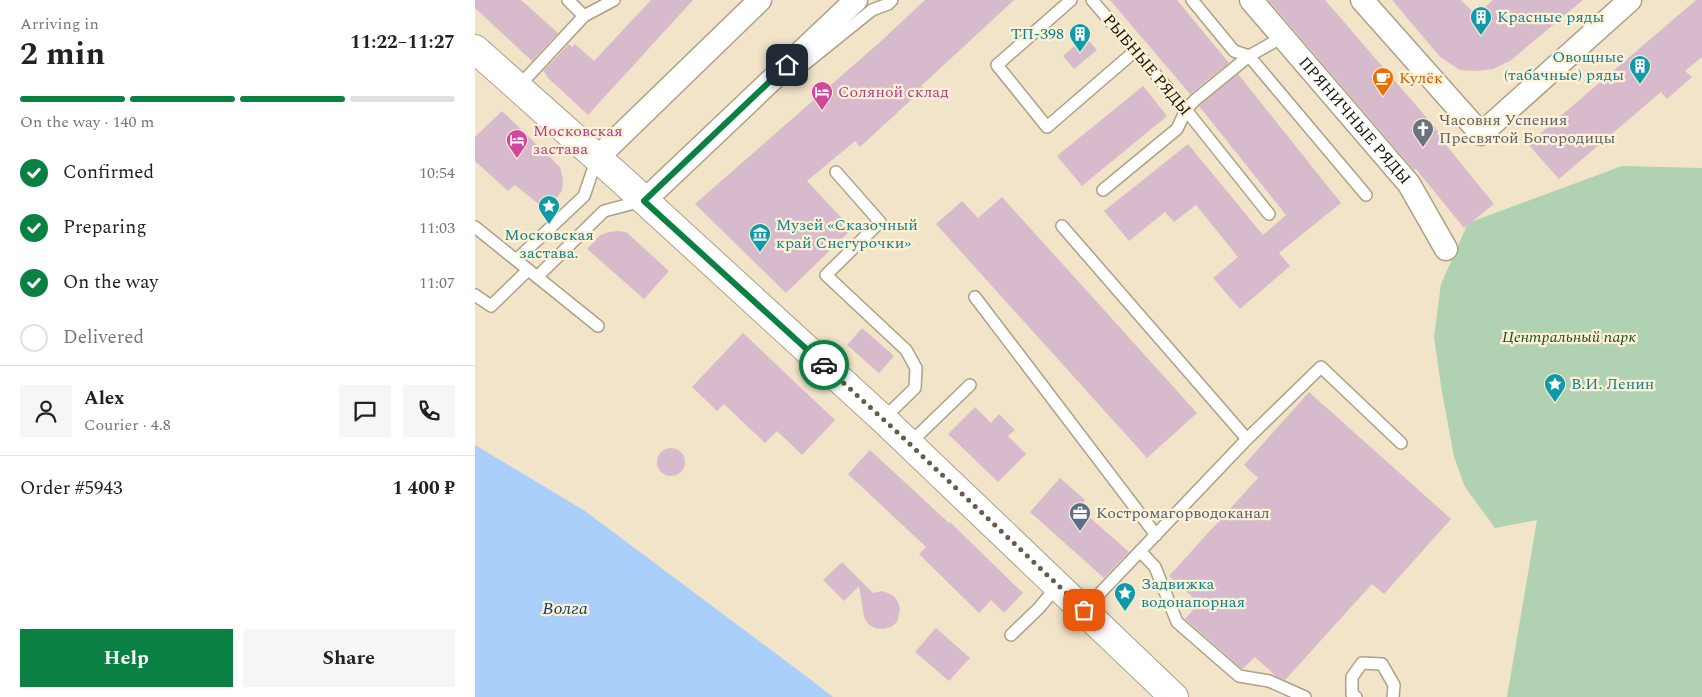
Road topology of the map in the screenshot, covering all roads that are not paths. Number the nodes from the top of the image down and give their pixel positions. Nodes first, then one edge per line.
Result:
1 (568, 0) edge
2 (614, 0) edge
3 (760, 0) edge
4 (857, 0) edge
5 (892, 0) edge
6 (1071, 0) edge
7 (1092, 0) edge
8 (1192, 0) edge
9 (1251, 0) edge
10 (1362, 0) edge
11 (1630, 0) edge
12 (584, 16) junction
13 (1281, 34) junction
14 (475, 49) edge
15 (1135, 51) junction
16 (1249, 56) junction
17 (787, 65) junction
18 (517, 87) junction
19 (1186, 110) junction
20 (597, 158) junction
21 (836, 172) dead end
22 (1103, 190) dead end
23 (1366, 195) dead end
24 (644, 201) junction
25 (1269, 214) dead end
26 (1062, 226) dead end
27 (475, 227) edge
28 (1446, 249) dead end
29 (516, 260) junction
30 (528, 270) junction
31 (537, 277) junction
32 (475, 295) edge
33 (975, 297) dead end
34 (598, 326) dead end
35 (970, 385) dead end
36 (883, 419) junction
37 (1247, 439) junction
38 (1401, 443) dead end
39 (909, 444) junction
40 (1155, 535) junction
41 (1140, 551) junction
42 (1058, 585) junction
43 (1084, 610) junction
44 (1011, 635) dead end
45 (1174, 697) edge
46 (1305, 697) edge
47 (1356, 697) edge
48 (1393, 697) edge

1 - 12 lane
2 - 12 lane
3 - 20 street
4 - 17 street
5 - 17 lane
6 - 15 lane
7 - 15 lane, РЫБНЫЕ РЯДЫ
8 - 16 lane
9 - 13 street, ПРЯНИЧНЫЕ РЯДЫ
10 - 11 street
12 - 18 lane
13 - 16 lane
13 - 28 street, ПРЯНИЧНЫЕ РЯДЫ
14 - 18 street
15 - 19 lane, РЫБНЫЕ РЯДЫ
16 - 19 lane
16 - 23 lane
17 - 24 street
18 - 20 street
19 - 22 lane
19 - 25 lane, РЫБНЫЕ РЯДЫ
20 - 24 street
20 - 29 lane
21 - 36 lane
24 - 31 lane
24 - 36 street
26 - 37 lane
27 - 29 lane
29 - 30 lane
30 - 31 lane
30 - 32 lane
31 - 34 lane
33 - 40 lane
35 - 39 lane
36 - 39 street
37 - 38 lane
37 - 40 lane
39 - 42 street
40 - 41 lane
41 - 43 lane
41 - 46 lane
42 - 43 street
42 - 44 lane
43 - 45 street
47 - 48 lane

